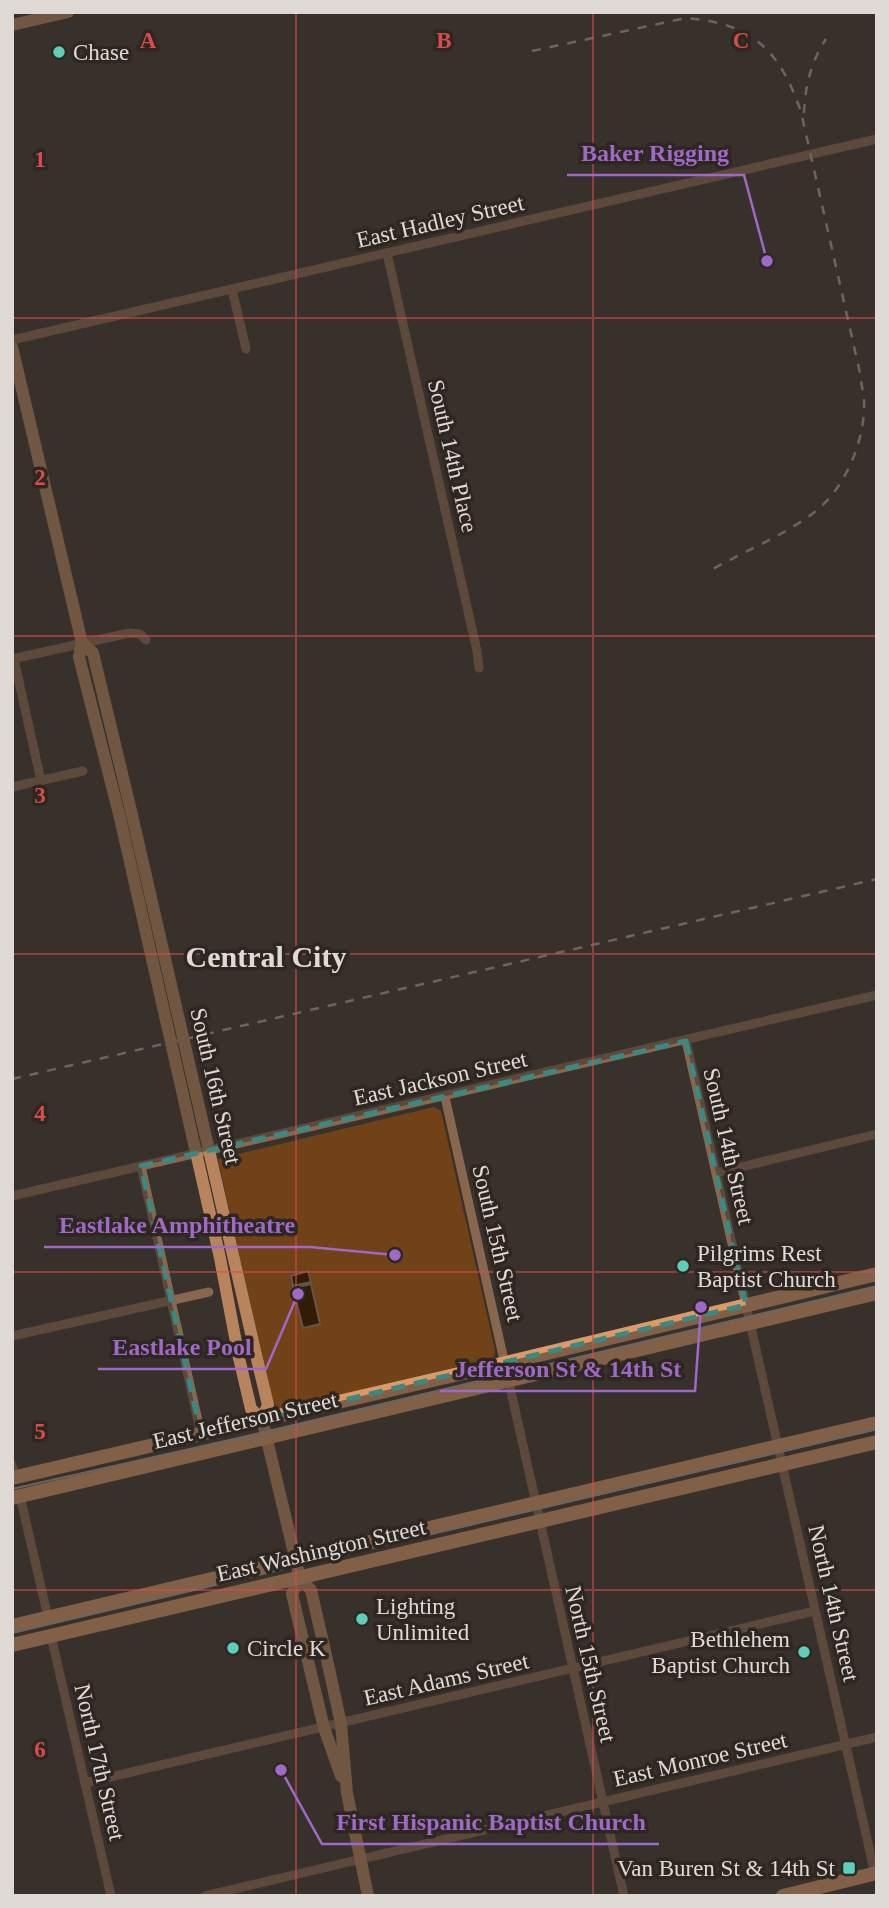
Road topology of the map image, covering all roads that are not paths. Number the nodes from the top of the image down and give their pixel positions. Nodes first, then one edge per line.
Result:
1 (68, 12) edge
2 (12, 25) edge
3 (877, 139) edge
4 (387, 253) junction
5 (232, 289) junction
6 (12, 340) edge
7 (12, 346) edge
8 (246, 349) dead end
9 (146, 640) dead end
10 (82, 643) junction
11 (13, 659) edge
12 (478, 668) dead end
13 (83, 771) dead end
14 (41, 781) junction
15 (12, 787) edge
16 (126, 816) junction
17 (877, 995) edge
18 (686, 1041) junction
19 (445, 1097) junction
20 (877, 1134) edge
21 (141, 1166) junction
22 (716, 1172) junction
23 (12, 1196) edge
24 (872, 1276) edge
25 (209, 1292) dead end
26 (877, 1293) edge
27 (171, 1300) junction
28 (746, 1305) junction
29 (750, 1324) junction
30 (12, 1336) edge
31 (505, 1363) junction
32 (509, 1381) junction
33 (487, 1386) junction
34 (388, 1390) junction
35 (262, 1419) junction
36 (877, 1423) edge
37 (201, 1434) junction
38 (267, 1438) junction
39 (877, 1442) edge
40 (778, 1446) junction
41 (783, 1464) junction
42 (13, 1473) edge
43 (16, 1497) edge
44 (640, 1497) junction
45 (558, 1498) junction
46 (536, 1503) junction
47 (540, 1522) junction
48 (296, 1560) junction
49 (300, 1578) junction
50 (175, 1608) junction
51 (86, 1609) junction
52 (815, 1612) junction
53 (48, 1617) junction
54 (12, 1626) edge
55 (51, 1636) junction
56 (12, 1645) edge
57 (572, 1669) junction
58 (341, 1724) junction
59 (324, 1728) junction
60 (877, 1737) edge
61 (846, 1744) junction
62 (85, 1783) junction
63 (347, 1793) junction
64 (603, 1801) junction
65 (360, 1859) junction
66 (876, 1873) edge
67 (111, 1896) edge
68 (205, 1896) edge
69 (368, 1896) edge
70 (624, 1896) edge
71 (783, 1896) edge

1 - 2 main road
3 - 4 street, East Hadley Street
4 - 5 street, East Hadley Street
4 - 12 street, South 14th Place
5 - 6 street, East Hadley Street
5 - 8 street
7 - 10 main road, South 16th Street
9 - 10 street
10 - 11 street
10 - 16 main road, South 16th Street
11 - 14 street
13 - 14 street
14 - 15 street
16 - 35 main road, South 16th Street, bridge
16 - 35 main road, South 16th Street, bridge
17 - 18 street, East Jackson Street
18 - 19 street, East Jackson Street
18 - 22 street, South 14th Street
19 - 21 street, East Jackson Street
19 - 31 street, South 15th Street
20 - 22 street
21 - 23 street, East Jackson Street
21 - 27 street
22 - 28 street, South 14th Street
24 - 28 main road, East Jefferson Street
25 - 27 street
26 - 29 main road, East Jefferson Street
27 - 30 street
27 - 37 street
28 - 29 street, South 14th Street
28 - 31 main road, East Jefferson Street
29 - 32 main road, East Jefferson Street
29 - 40 street, South 14th Street
31 - 32 street, South 15th Street
31 - 34 main road, East Jefferson Street
32 - 33 main road, East Jefferson Street
32 - 46 street, South 15th Street
33 - 34 main road, East Jefferson Street
33 - 38 main road, East Jefferson Street
34 - 35 main road, East Jefferson Street
35 - 37 main road, East Jefferson Street
35 - 38 main road, South 16th Street
36 - 40 main road, East Washington Street
37 - 42 main road, East Jefferson Street
38 - 43 main road, East Jefferson Street
38 - 48 main road, South 16th Street
39 - 41 main road, East Washington Street
40 - 41 street, South 14th Street
40 - 45 main road, East Washington Street
41 - 44 main road, East Washington Street
41 - 52 street, North 14th Street
43 - 53 street
44 - 45 main road, East Washington Street
44 - 47 main road, East Washington Street
45 - 46 main road, East Washington Street
46 - 47 street, South 15th Street
46 - 48 main road, East Washington Street
47 - 49 main road, East Washington Street
47 - 57 street, North 15th Street
48 - 49 main road, South 16th Street
48 - 51 main road, East Washington Street
49 - 50 main road, East Washington Street
49 - 58 main road
49 - 59 main road
50 - 51 main road
50 - 55 main road, East Washington Street
51 - 53 main road, East Washington Street
52 - 57 street, East Adams Street
52 - 61 street, North 14th Street
53 - 54 main road, East Washington Street
55 - 56 main road, East Washington Street
55 - 62 street, North 17th Street
57 - 58 street, East Adams Street
57 - 64 street, North 15th Street
58 - 59 street, East Adams Street
58 - 63 main road
59 - 62 street, East Adams Street
59 - 63 main road
60 - 61 street, East Monroe Street
61 - 64 street, East Monroe Street
61 - 66 street, North 14th Street
62 - 67 street, North 17th Street
63 - 65 main road
64 - 65 street, East Monroe Street
64 - 70 street, North 15th Street
65 - 68 street, East Monroe Street
65 - 69 main road
66 - 71 main road

